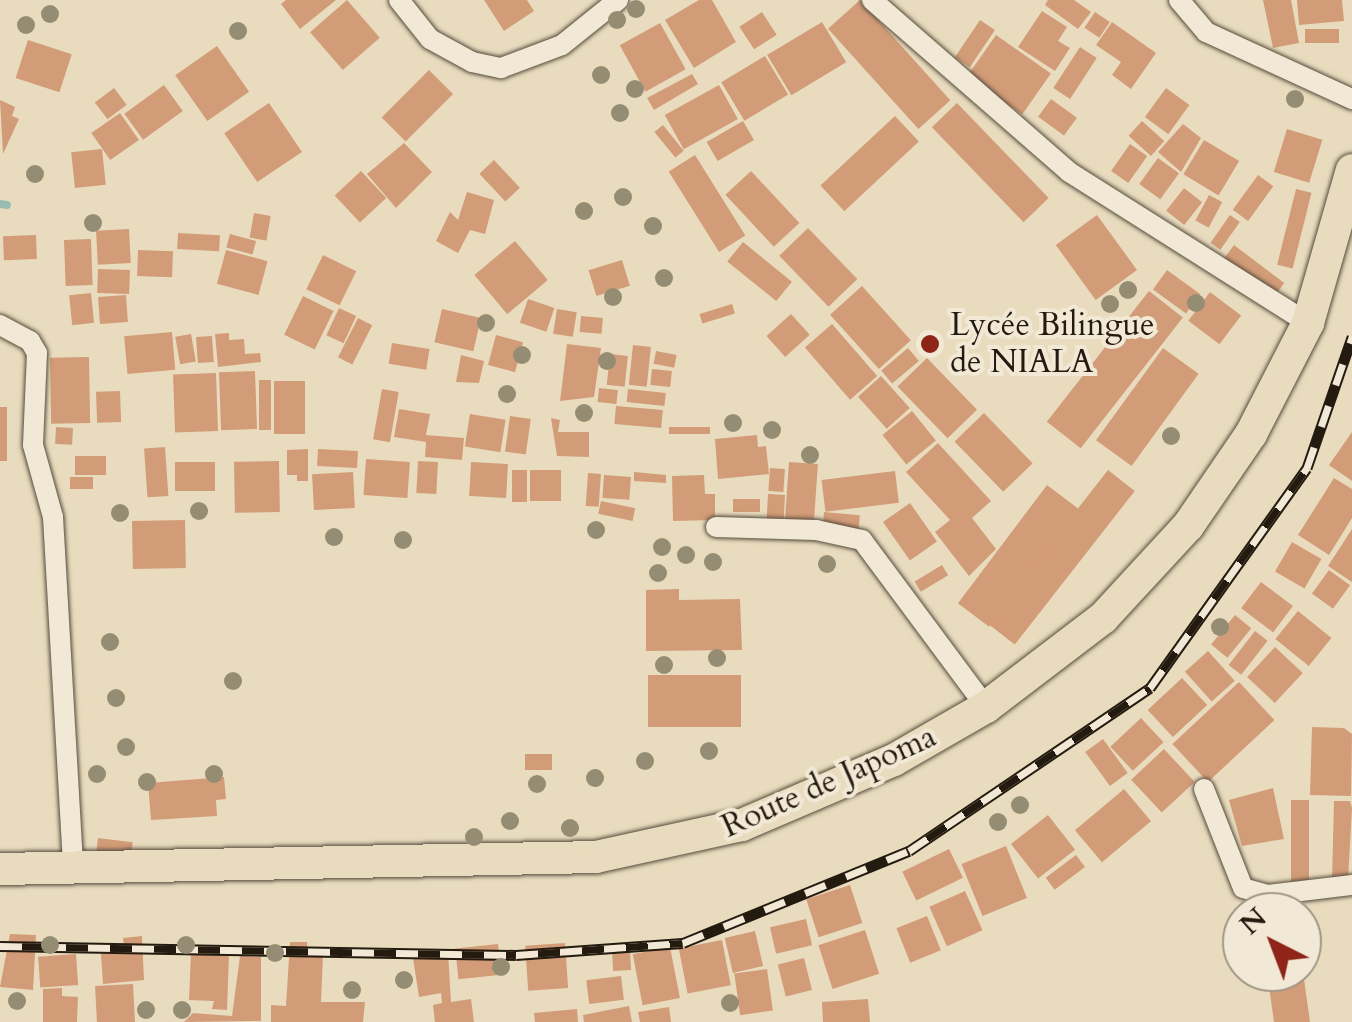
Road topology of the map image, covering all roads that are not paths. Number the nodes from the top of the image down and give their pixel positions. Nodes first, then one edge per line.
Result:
1 (400, 0) edge
2 (618, 0) edge
3 (872, 0) edge
4 (1180, 0) edge
5 (1352, 99) edge
6 (1352, 170) edge
7 (1308, 323) junction
8 (0, 325) edge
9 (716, 526) dead end
10 (986, 708) junction
11 (1204, 789) dead end
12 (0, 869) edge
13 (73, 869) junction
14 (1352, 885) edge

1 - 2 street
3 - 7 street
4 - 5 street
6 - 7 main road, Route de Japoma
7 - 10 main road, Route de Japoma
8 - 13 street
9 - 10 street
10 - 13 main road, Route de Japoma
11 - 14 street
12 - 13 main road, Route de Japoma

